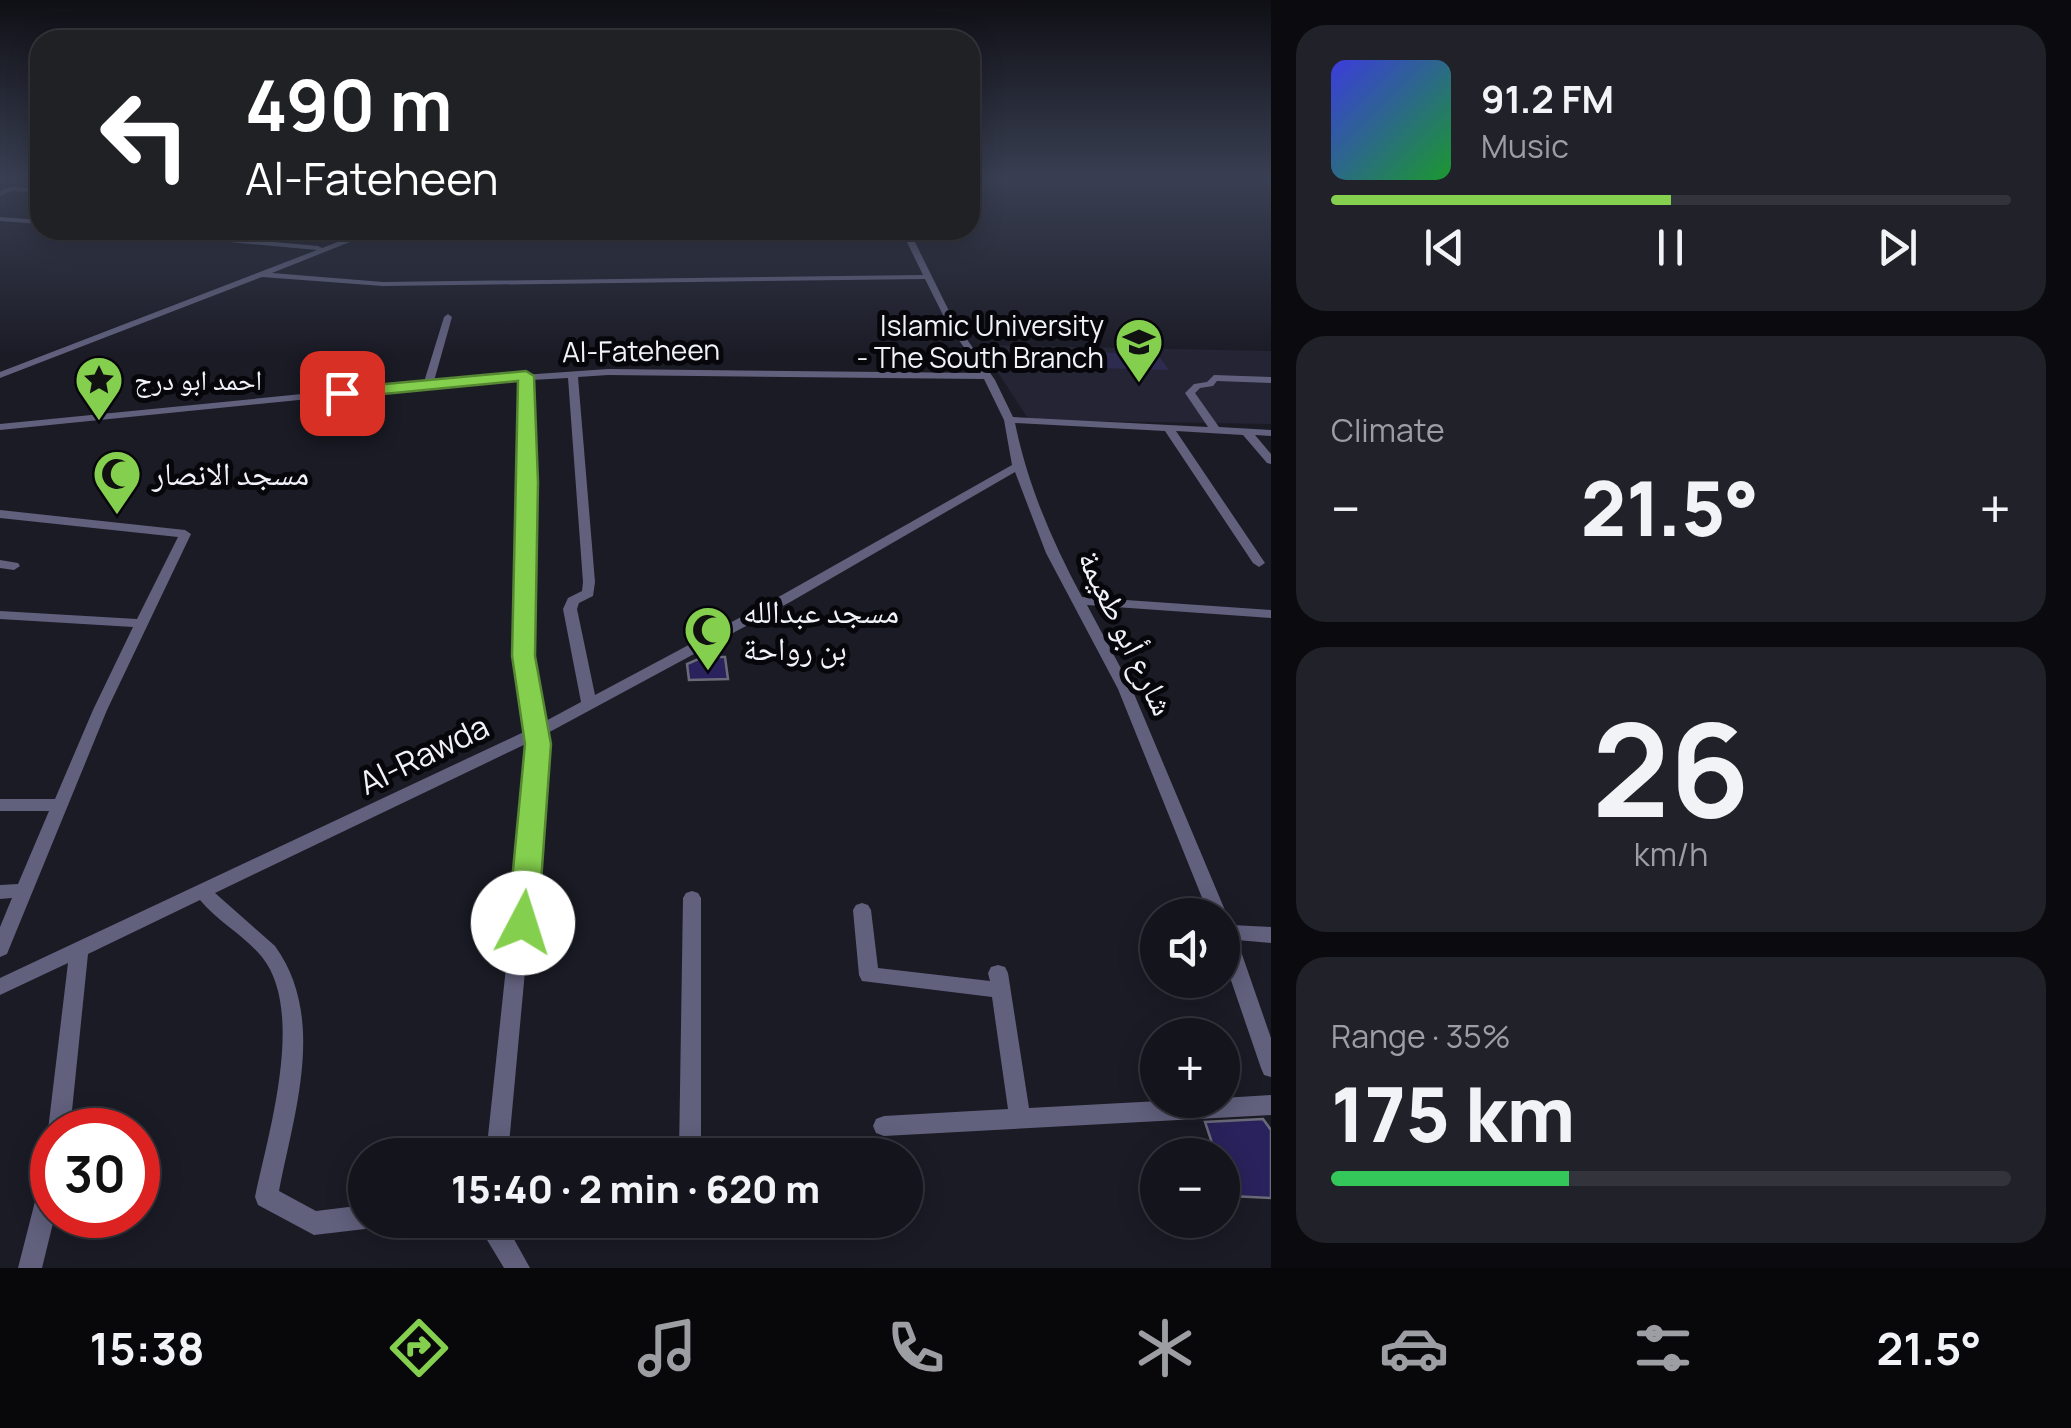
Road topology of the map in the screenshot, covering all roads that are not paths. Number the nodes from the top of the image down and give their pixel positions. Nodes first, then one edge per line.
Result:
1 (227, 240) edge
2 (349, 240) edge
3 (910, 240) edge
4 (325, 249) junction
5 (258, 274) junction
6 (929, 277) junction
7 (448, 317) dead end
8 (0, 374) edge
9 (573, 374) junction
10 (526, 376) junction
11 (985, 376) junction
12 (1271, 380) edge
13 (428, 384) junction
14 (1010, 420) junction
15 (0, 427) edge
16 (1170, 430) junction
17 (1217, 432) junction
18 (1246, 432) junction
19 (1271, 433) edge
20 (1271, 461) edge
21 (1018, 466) junction
22 (0, 514) edge
23 (1259, 564) dead end
24 (1080, 601) junction
25 (1271, 614) edge
26 (0, 615) edge
27 (142, 623) junction
28 (589, 704) junction
29 (535, 732) junction
30 (0, 805) edge
31 (62, 805) junction
32 (22, 891) junction
33 (203, 891) junction
34 (0, 892) edge
35 (692, 898) dead end
36 (1211, 898) edge
37 (862, 910) dead end
38 (1240, 928) edge
39 (1271, 935) edge
40 (0, 949) edge
41 (80, 952) junction
42 (1240, 977) edge
43 (998, 982) joint
44 (0, 987) edge
45 (1271, 1068) edge
46 (1271, 1105) edge
47 (62, 1108) edge
48 (1020, 1116) junction
49 (884, 1126) dead end
50 (499, 1138) edge
51 (690, 1138) edge
52 (348, 1219) edge
53 (37, 1238) edge
54 (500, 1238) edge
55 (30, 1268) edge
56 (518, 1268) edge

1 - 4 street
2 - 4 street
3 - 6 street, شارع أبو طعيمة
4 - 5 street
5 - 6 street
5 - 8 street
6 - 11 street, شارع أبو طعيمة
7 - 13 street
9 - 10 street, Al-Fateheen
9 - 11 street, Al-Fateheen
9 - 28 street
10 - 13 street, Al-Fateheen
10 - 29 street
11 - 14 street, شارع أبو طعيمة
12 - 17 street
13 - 15 street, Al-Fateheen
14 - 16 street
14 - 21 street, شارع أبو طعيمة
16 - 17 street
16 - 23 street
17 - 18 street
18 - 19 street
18 - 20 street
21 - 24 street, شارع أبو طعيمة
21 - 28 street, Al-Rawda
22 - 27 street
24 - 25 street
24 - 36 street, شارع أبو طعيمة
26 - 27 street
27 - 31 street
28 - 29 street, Al-Rawda
29 - 33 street, Al-Rawda
29 - 50 street
30 - 31 street
31 - 32 street
32 - 34 street
32 - 40 street
33 - 41 street, Al-Rawda
33 - 52 street
35 - 51 street
37 - 43 street
38 - 39 street
41 - 44 street, Al-Rawda
41 - 47 street
42 - 45 street, شارع أبو طعيمة
43 - 48 street
46 - 48 street
48 - 49 street
53 - 55 street
54 - 56 street

